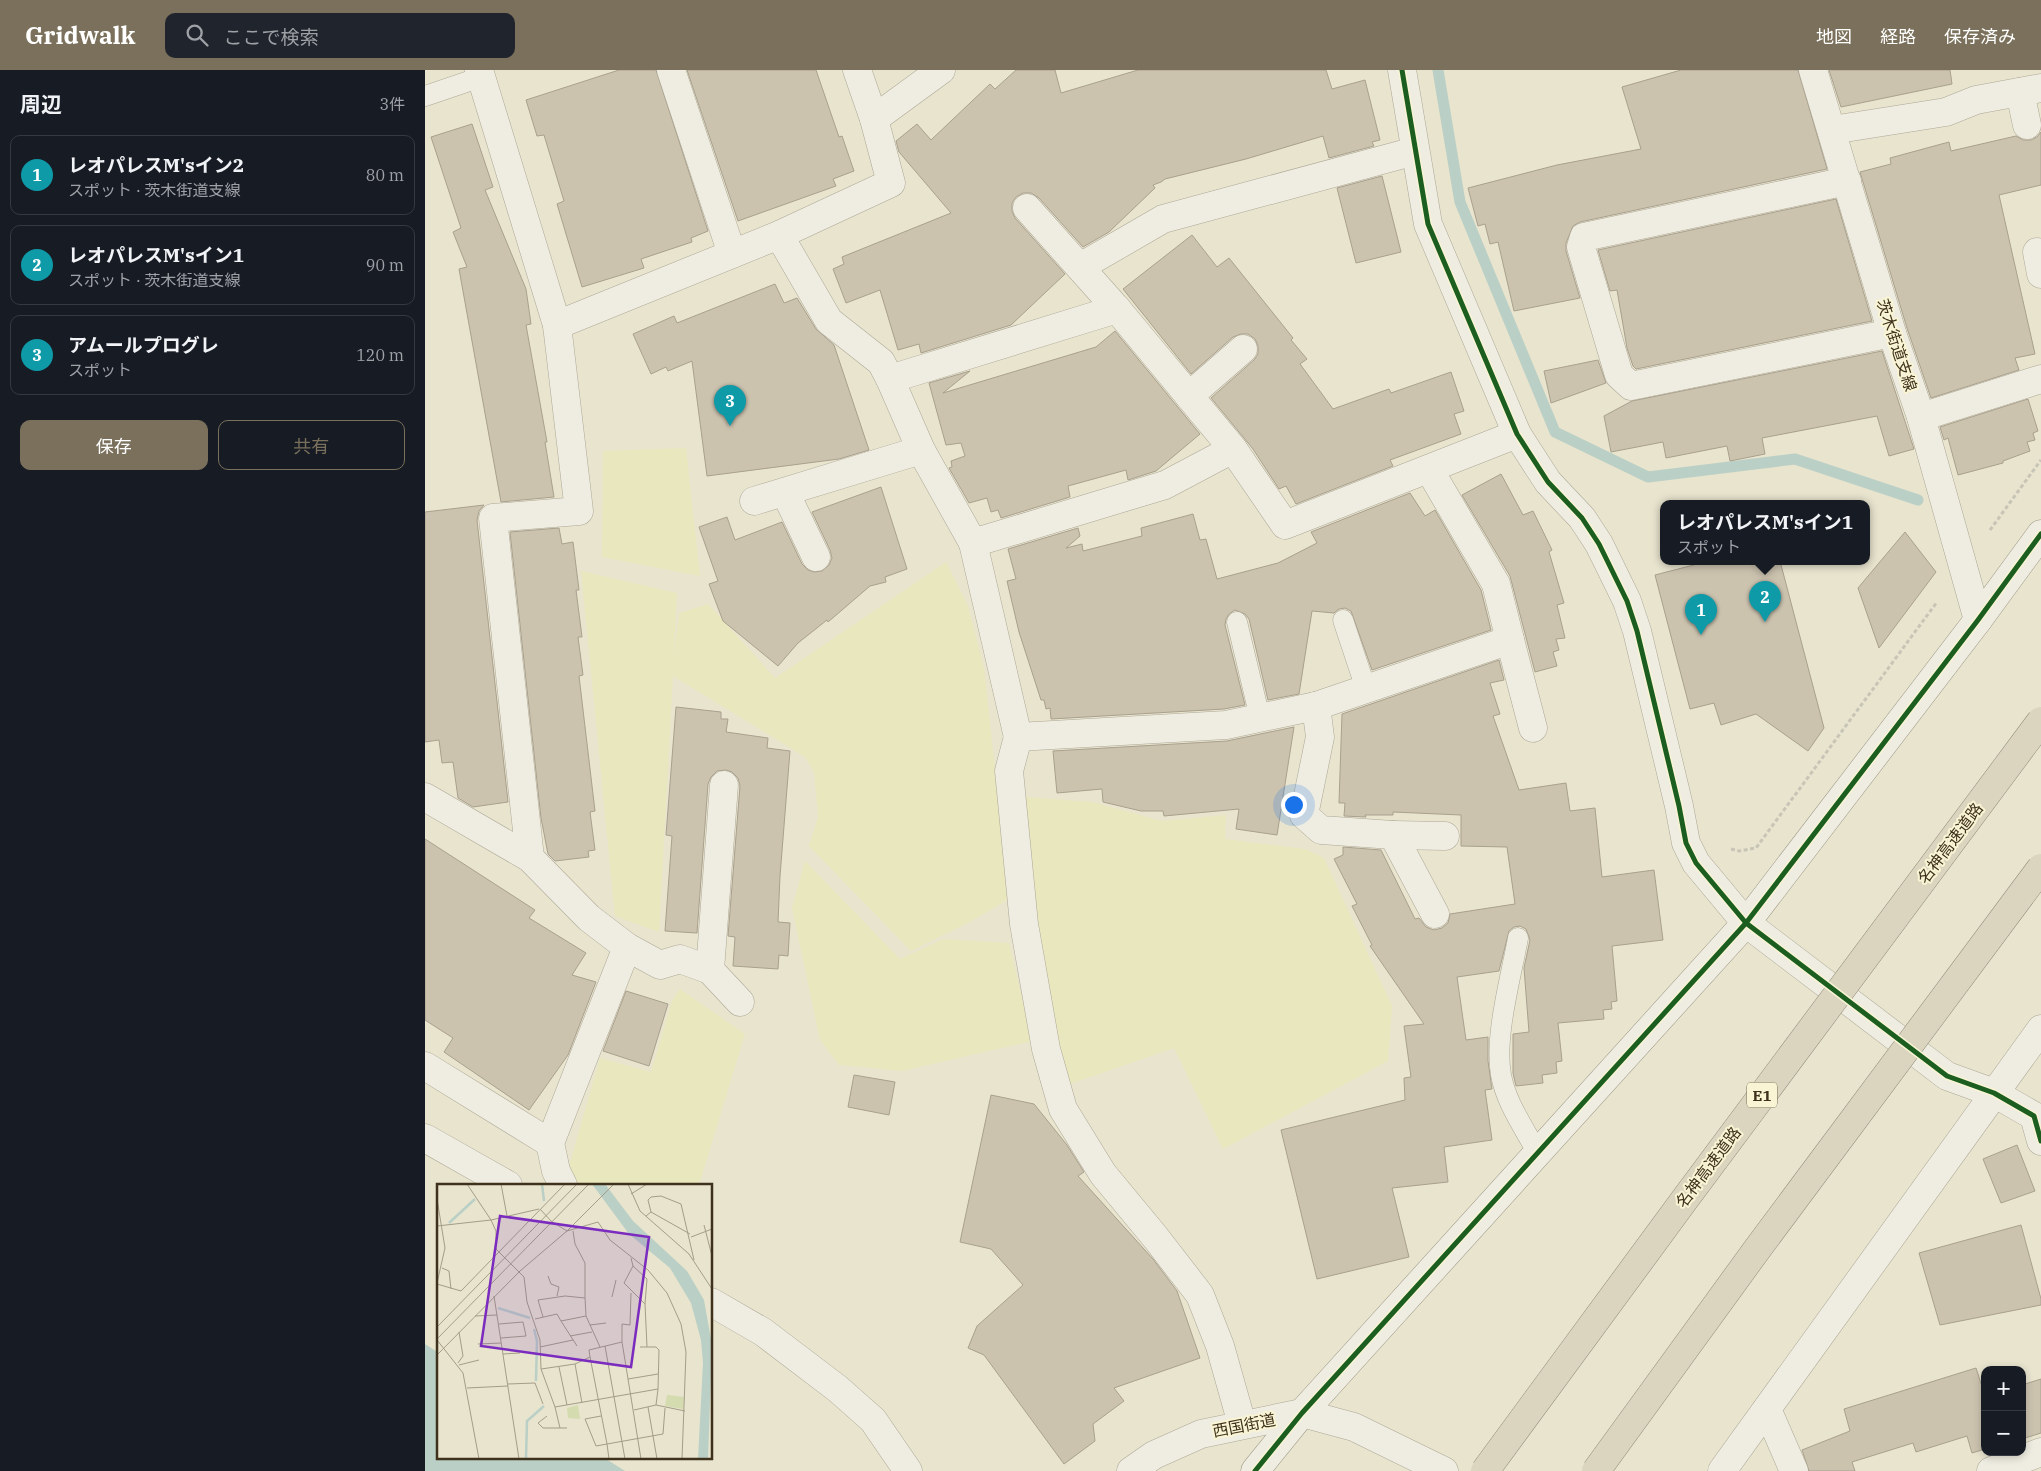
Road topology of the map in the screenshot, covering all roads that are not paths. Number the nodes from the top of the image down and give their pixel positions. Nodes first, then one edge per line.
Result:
1 (671, 70) edge
2 (857, 70) edge
3 (941, 70) edge
4 (1402, 70) edge
5 (1813, 70) edge
6 (480, 74) edge
7 (2031, 90) edge
8 (425, 96) edge
9 (874, 119) junction
10 (2027, 125) dead end
11 (1832, 130) junction
12 (1415, 151) junction
13 (1847, 181) junction
14 (1027, 208) dead end
15 (779, 235) junction
16 (731, 254) junction
17 (1080, 267) junction
18 (1117, 309) junction
19 (557, 325) junction
20 (1893, 333) junction
21 (1243, 349) dead end
22 (891, 379) junction
23 (2041, 379) edge
24 (1189, 396) junction
25 (1921, 417) junction
26 (1517, 434) junction
27 (1233, 449) junction
28 (921, 450) junction
29 (1429, 469) junction
30 (785, 492) junction
31 (754, 502) dead end
32 (2041, 534) edge
33 (973, 543) junction
34 (817, 557) dead end
35 (1343, 620) dead end
36 (1977, 620) junction
37 (1237, 622) dead end
38 (1510, 640) junction
39 (1366, 689) junction
40 (1316, 706) junction
41 (1260, 718) junction
42 (2041, 721) edge
43 (1533, 728) dead end
44 (1017, 737) junction
45 (724, 785) dead end
46 (425, 797) edge
47 (1393, 834) junction
48 (1445, 836) dead end
49 (530, 858) junction
50 (2041, 868) edge
51 (1435, 914) dead end
52 (1747, 924) junction
53 (1518, 938) dead end
54 (627, 947) junction
55 (710, 970) junction
56 (740, 1002) dead end
57 (2041, 1029) edge
58 (425, 1066) edge
59 (1994, 1093) junction
60 (425, 1138) edge
61 (2041, 1141) edge
62 (550, 1143) junction
63 (1539, 1154) junction
64 (506, 1184) edge
65 (563, 1184) edge
66 (713, 1303) edge
67 (1767, 1409) junction
68 (1302, 1413) junction
69 (1243, 1424) junction
70 (2041, 1452) edge
71 (908, 1471) edge
72 (1131, 1471) edge
73 (1255, 1471) edge
74 (1444, 1471) edge
75 (1485, 1471) edge
76 (1596, 1471) edge
77 (1722, 1471) edge
78 (1794, 1471) edge
79 (1991, 1471) edge

1 - 16 street
2 - 9 street
3 - 9 street
4 - 12 street
5 - 11 street, 茨木街道支線
6 - 8 lane
6 - 19 street
7 - 10 street
7 - 11 street
9 - 15 street
11 - 13 street, 茨木街道支線
12 - 17 street
12 - 26 street
13 - 20 street, 茨木街道支線
13 - 20 street
14 - 17 street
15 - 16 street
15 - 22 street
16 - 19 street
17 - 18 street
18 - 22 street
18 - 24 street
19 - 49 street
20 - 25 street, 茨木街道支線
21 - 24 street
22 - 28 street
23 - 25 street
24 - 27 street
25 - 36 street, 茨木街道支線
26 - 29 street
26 - 52 street
27 - 29 street
27 - 33 street
28 - 30 street
28 - 33 street
29 - 38 street
30 - 31 street
30 - 34 street
32 - 36 street
33 - 44 street
35 - 39 lane
36 - 52 street
37 - 41 lane
38 - 39 street
38 - 43 street
39 - 40 street
40 - 41 street
40 - 47 street
41 - 44 street
42 - 75 highway, 名神高速道路 / E1, bridge
44 - 69 street
45 - 55 street
46 - 49 street
47 - 48 street
47 - 51 street
49 - 54 street
50 - 76 highway, bridge
52 - 59 street
52 - 63 street
53 - 63 lane
54 - 55 street
54 - 62 street
55 - 56 street
57 - 59 street
58 - 62 street
59 - 61 street
59 - 67 street
60 - 64 street
62 - 65 street
63 - 68 street
66 - 71 street
67 - 77 street
67 - 78 street
68 - 69 street, 西国街道
68 - 73 street
68 - 74 street, 西国街道
69 - 72 street, 西国街道
70 - 79 street

